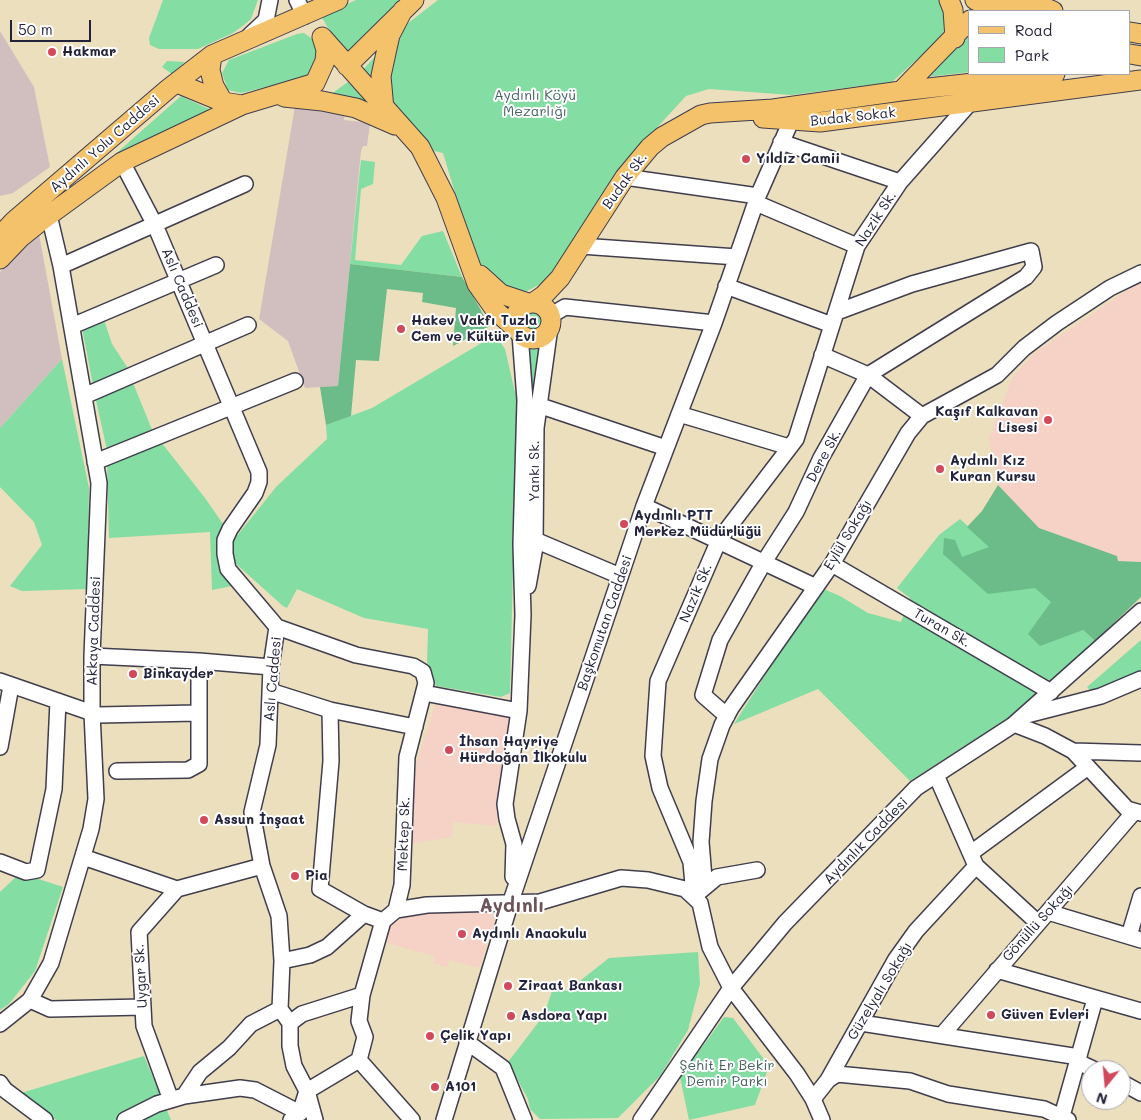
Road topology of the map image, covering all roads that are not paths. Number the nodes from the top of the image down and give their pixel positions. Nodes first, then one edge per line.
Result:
1 (270, 0) edge
2 (338, 0) edge
3 (949, 0) edge
4 (1003, 0) edge
5 (1027, 0) edge
6 (408, 5) edge
7 (301, 8) edge
8 (1028, 10) edge
9 (1051, 10) edge
10 (968, 22) edge
11 (322, 37) junction
12 (955, 38) junction
13 (244, 41) junction
14 (212, 55) junction
15 (347, 66) junction
16 (1046, 75) edge
17 (1141, 79) edge
18 (177, 83) junction
19 (966, 84) junction
20 (901, 91) junction
21 (276, 97) junction
22 (223, 102) junction
23 (969, 104) junction
24 (242, 105) junction
25 (945, 107) junction
26 (384, 109) junction
27 (735, 112) joint
28 (794, 114) junction
29 (402, 129) junction
30 (780, 142) junction
31 (122, 162) junction
32 (625, 176) junction
33 (900, 182) junction
34 (245, 184) dead end
35 (757, 199) junction
36 (49, 215) junction
37 (155, 225) junction
38 (0, 236) edge
39 (581, 246) junction
40 (857, 246) junction
41 (737, 257) junction
42 (467, 258) junction
43 (0, 259) edge
44 (216, 265) dead end
45 (61, 266) junction
46 (1141, 273) edge
47 (178, 280) junction
48 (726, 286) junction
49 (542, 312) junction
50 (834, 319) junction
51 (714, 323) junction
52 (248, 325) dead end
53 (72, 326) junction
54 (518, 332) junction
55 (206, 345) junction
56 (822, 355) junction
57 (868, 375) junction
58 (295, 381) dead end
59 (84, 396) junction
60 (538, 405) junction
61 (232, 406) junction
62 (679, 414) junction
63 (922, 416) junction
64 (789, 447) junction
65 (666, 448) junction
66 (96, 462) junction
67 (644, 506) junction
68 (535, 540) junction
69 (718, 540) junction
70 (764, 562) junction
71 (832, 564) junction
72 (620, 576) junction
73 (816, 587) junction
74 (1141, 611) edge
75 (522, 615) junction
76 (277, 627) junction
77 (92, 656) junction
78 (199, 661) junction
79 (271, 667) junction
80 (1141, 679) edge
81 (6, 684) edge
82 (270, 691) junction
83 (424, 692) junction
84 (1051, 692) junction
85 (58, 701) junction
86 (330, 710) junction
87 (519, 711) junction
88 (92, 713) junction
89 (197, 713) junction
90 (727, 716) junction
91 (1018, 720) junction
92 (415, 727) junction
93 (0, 747) edge
94 (1073, 751) junction
95 (1141, 752) edge
96 (1088, 768) junction
97 (117, 771) dead end
98 (936, 775) junction
99 (1138, 812) edge
100 (83, 857) junction
101 (974, 860) junction
102 (0, 862) edge
103 (262, 866) junction
104 (757, 870) dead end
105 (177, 889) junction
106 (694, 896) junction
107 (1141, 896) edge
108 (511, 901) junction
109 (396, 910) junction
110 (364, 914) junction
111 (1043, 917) junction
112 (384, 921) junction
113 (1135, 938) edge
114 (282, 961) junction
115 (997, 970) junction
116 (731, 988) junction
117 (362, 996) junction
118 (1095, 999) junction
119 (30, 1000) junction
120 (143, 1007) junction
121 (280, 1009) junction
122 (1141, 1011) edge
123 (290, 1023) junction
124 (862, 1023) junction
125 (0, 1024) edge
126 (942, 1035) junction
127 (467, 1042) junction
128 (359, 1060) junction
129 (1078, 1060) junction
130 (1081, 1062) edge
131 (828, 1080) junction
132 (0, 1083) edge
133 (307, 1091) junction
134 (178, 1098) junction
135 (813, 1099) junction
136 (296, 1116) edge
137 (1065, 1118) edge
138 (45, 1120) edge
139 (125, 1120) edge
140 (314, 1120) edge
141 (412, 1120) edge
142 (444, 1120) edge
143 (524, 1120) edge
144 (640, 1120) edge
145 (822, 1120) edge

1 - 13 street
2 - 7 main road, Aydınlı Yolu Caddesi
3 - 12 main road
4 - 8 main road
5 - 9 main road
6 - 15 main road
6 - 26 main road
7 - 11 main road
7 - 13 main road, Aydınlı Yolu Caddesi
10 - 12 main road
11 - 15 main road
11 - 21 main road, Aydınlı Yolu Caddesi
12 - 20 main road
13 - 14 main road, Aydınlı Yolu Caddesi
14 - 18 main road, Aydınlı Yolu Caddesi
14 - 22 main road
15 - 26 main road
16 - 19 main road, Budak Sokak
17 - 23 main road, Budak Sokak
18 - 22 main road, Aydınlı Yolu Caddesi
18 - 38 main road, Aydınlı Yolu Caddesi
19 - 20 main road, Budak Sokak
19 - 25 street
20 - 28 main road, Budak Sokak
21 - 24 main road, Aydınlı Yolu Caddesi
21 - 29 main road
22 - 24 main road, Aydınlı Yolu Caddesi
23 - 25 main road, Budak Sokak
23 - 33 street, Nazik Sk.
24 - 31 main road, Aydınlı Yolu Caddesi
25 - 28 main road, Budak Sokak
26 - 29 main road
27 - 28 main road, Budak Sokak
27 - 32 main road, Budak Sk.
28 - 30 street, Başkomutan Caddesi
29 - 42 main road
30 - 33 street
30 - 35 street, Başkomutan Caddesi
31 - 36 main road, Aydınlı Yolu Caddesi
31 - 37 street, Aslı Caddesi
32 - 35 street
32 - 39 main road, Budak Sk.
33 - 40 street, Nazik Sk.
34 - 37 street
35 - 40 street
35 - 41 street, Başkomutan Caddesi
36 - 43 main road, Aydınlı Yolu Caddesi
36 - 45 street, Akkaya Caddesi
37 - 45 street
37 - 47 street, Aslı Caddesi
39 - 41 street
39 - 49 main road, Budak Sk.
40 - 50 street, Nazik Sk.
41 - 48 street, Başkomutan Caddesi
42 - 49 main road
42 - 54 main road
44 - 47 street
45 - 53 street, Akkaya Caddesi
46 - 63 street, Eylül Sokağı
47 - 53 street
47 - 55 street, Aslı Caddesi
48 - 50 street
48 - 51 street, Başkomutan Caddesi
49 - 51 street
49 - 54 main road, Budak Sk.
49 - 54 main road
49 - 60 street, Yankı Sk.
50 - 56 street, Nazik Sk.
50 - 57 street, Dere Sk.
51 - 62 street, Başkomutan Caddesi
52 - 55 street
53 - 59 street, Akkaya Caddesi
54 - 75 street, Yankı Sk.
55 - 59 street
55 - 61 street, Aslı Caddesi
56 - 57 street
56 - 64 street, Nazik Sk.
57 - 63 street
57 - 70 street, Dere Sk.
58 - 61 street
59 - 66 street, Akkaya Caddesi
60 - 65 street
60 - 68 street, Yankı Sk.
61 - 66 street
61 - 76 street, Aslı Caddesi
62 - 64 street
62 - 65 street, Başkomutan Caddesi
63 - 71 street, Eylül Sokağı
64 - 69 street, Nazik Sk.
65 - 67 street, Başkomutan Caddesi
66 - 77 street, Akkaya Caddesi
67 - 69 street
67 - 72 street, Başkomutan Caddesi
68 - 72 street
68 - 75 street, Yankı Sk.
69 - 70 street
69 - 106 street, Nazik Sk.
70 - 73 street
70 - 90 street, Dere Sk.
71 - 73 street, Eylül Sokağı
71 - 84 street, Turan Sk.
72 - 108 street, Başkomutan Caddesi
73 - 90 street, Eylül Sokağı
74 - 84 street, Aydınlık Caddesi
75 - 87 street, Yankı Sk.
76 - 79 street, Aslı Caddesi
76 - 83 street, Mektep Sk.
77 - 78 street
77 - 88 street, Akkaya Caddesi
78 - 79 street
78 - 89 street
79 - 82 street, Aslı Caddesi
80 - 91 street
81 - 85 street
81 - 93 street
82 - 86 street
82 - 103 street, Aslı Caddesi
83 - 87 street
83 - 92 street, Mektep Sk.
84 - 91 street, Aydınlık Caddesi
85 - 88 street
85 - 102 street
86 - 92 street
86 - 110 street
87 - 108 street, Yankı Sk.
88 - 89 street
88 - 100 street, Akkaya Caddesi
89 - 97 street
90 - 106 street, Eylül Sokağı
91 - 94 street
91 - 98 street, Aydınlık Caddesi
92 - 109 street, Mektep Sk.
94 - 95 street
94 - 96 street
96 - 99 street
96 - 101 street, Güzelyalı Sokağı
98 - 101 street
98 - 116 street, Aydınlık Caddesi
99 - 111 street, Gönüllü Sokağı
100 - 105 street
100 - 119 street, Akkaya Caddesi
101 - 111 street
101 - 124 street, Güzelyalı Sokağı
103 - 105 street
103 - 114 street, Aslı Caddesi
104 - 106 street
105 - 120 street, Uygar Sk.
106 - 108 street
106 - 116 street, Nazik Sk.
107 - 113 street
108 - 109 street
108 - 127 street, Başkomutan Caddesi
109 - 112 street
110 - 112 street
110 - 114 street
111 - 113 street
111 - 115 street, Gönüllü Sokağı
112 - 117 street
114 - 121 street, Aslı Caddesi
115 - 118 street
115 - 126 street, Gönüllü Sokağı
116 - 135 street, Nazik Sk.
116 - 144 street, Aydınlık Caddesi
117 - 123 street
117 - 128 street
118 - 122 street
118 - 129 street
119 - 120 street
119 - 125 street, Akkaya Caddesi
120 - 134 street, Uygar Sk.
121 - 123 street
121 - 134 street
123 - 133 street
124 - 126 street
124 - 131 street, Güzelyalı Sokağı
126 - 129 street
127 - 142 street, Başkomutan Caddesi
127 - 143 street
128 - 133 street
128 - 141 street
129 - 130 street
129 - 137 street
131 - 135 street, Güzelyalı Sokağı
131 - 137 street
132 - 138 street
133 - 136 street
133 - 140 street
134 - 136 street
134 - 139 street
135 - 145 street, Nazik Sk.

